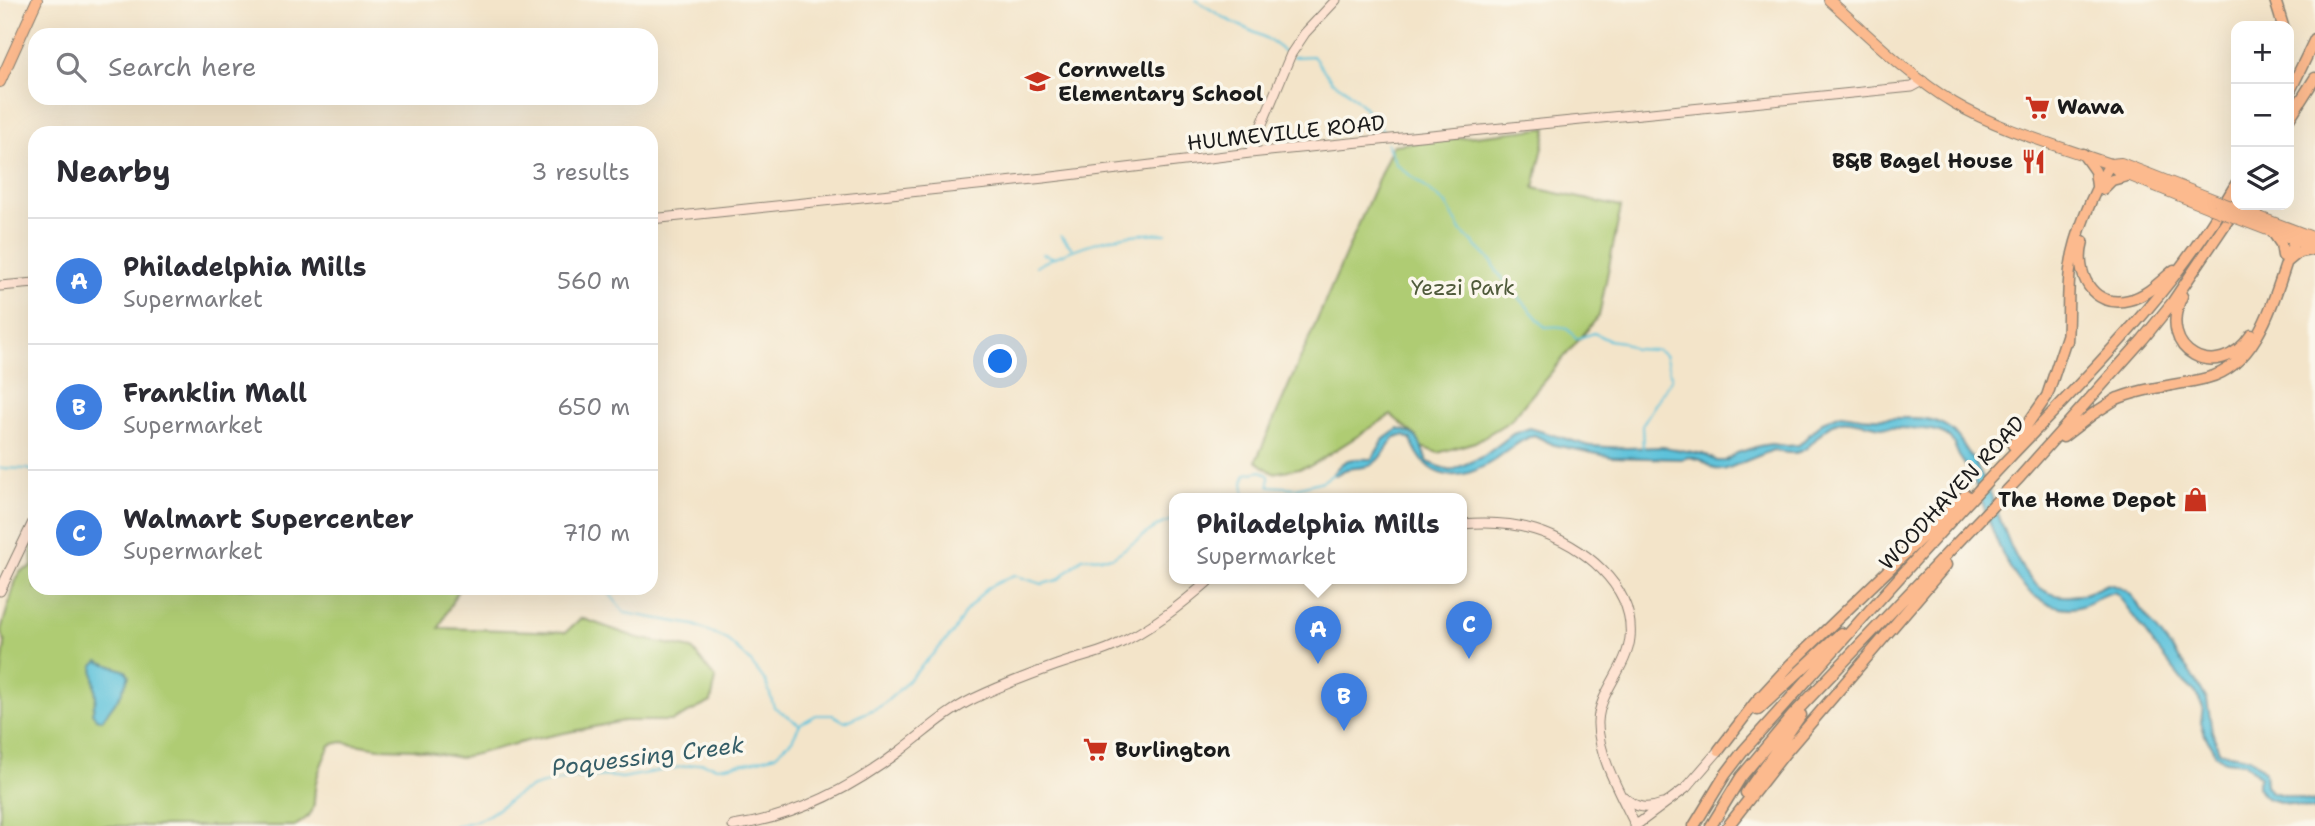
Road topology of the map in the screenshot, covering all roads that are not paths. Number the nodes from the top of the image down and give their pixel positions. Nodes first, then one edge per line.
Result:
1 (37, 0) edge
2 (1336, 0) edge
3 (1829, 0) edge
4 (2274, 0) edge
5 (2281, 21) edge
6 (2315, 39) edge
7 (2315, 52) edge
8 (2315, 78) edge
9 (1923, 81) junction
10 (0, 82) edge
11 (2293, 84) edge
12 (2294, 95) edge
13 (2294, 111) edge
14 (1250, 153) junction
15 (2083, 154) junction
16 (2110, 164) junction
17 (2131, 175) junction
18 (2100, 189) junction
19 (2231, 193) edge
20 (2215, 205) junction
21 (2238, 211) edge
22 (658, 218) edge
23 (2272, 231) junction
24 (2294, 236) junction
25 (2315, 239) edge
26 (2315, 249) edge
27 (2199, 254) junction
28 (2285, 259) junction
29 (28, 284) edge
30 (0, 286) edge
31 (2067, 336) junction
32 (2118, 398) junction
33 (2005, 463) junction
34 (2020, 477) junction
35 (1986, 480) junction
36 (1973, 493) junction
37 (1997, 506) junction
38 (1985, 519) junction
39 (1467, 524) edge
40 (28, 533) edge
41 (1897, 581) junction
42 (1205, 584) edge
43 (0, 591) edge
44 (1840, 664) junction
45 (1719, 750) junction
46 (1621, 794) junction
47 (1673, 799) junction
48 (733, 826) edge
49 (1635, 826) edge
50 (1694, 826) edge
51 (1711, 826) edge
52 (1728, 826) edge

1 - 10 main road
2 - 14 street
3 - 9 main road
4 - 5 highway
6 - 11 highway
7 - 12 highway
8 - 13 highway
9 - 14 street, HULMEVILLE ROAD
9 - 15 main road
14 - 22 street, HULMEVILLE ROAD
15 - 16 main road
15 - 18 highway
16 - 17 main road
16 - 18 highway
16 - 20 main road
17 - 18 highway
17 - 20 main road
18 - 27 highway
18 - 31 highway
19 - 27 highway, WOODHAVEN ROAD
20 - 21 main road, bridge
21 - 23 main road
21 - 24 main road
21 - 27 highway, WOODHAVEN ROAD
23 - 24 main road
23 - 28 highway
24 - 25 main road
24 - 26 main road
24 - 28 highway
26 - 28 highway
27 - 28 highway
27 - 33 highway, WOODHAVEN ROAD
27 - 34 highway, WOODHAVEN ROAD
28 - 32 highway
29 - 30 street
31 - 33 highway
31 - 35 highway
32 - 34 highway
32 - 37 highway
33 - 35 highway, WOODHAVEN ROAD
34 - 37 highway, WOODHAVEN ROAD
35 - 36 highway, WOODHAVEN ROAD
36 - 41 highway, WOODHAVEN ROAD
36 - 45 highway
37 - 38 highway, WOODHAVEN ROAD
38 - 44 highway, WOODHAVEN ROAD
38 - 52 highway
39 - 46 street
40 - 43 street
41 - 45 highway
41 - 50 highway, WOODHAVEN ROAD
42 - 48 street
44 - 51 highway, WOODHAVEN ROAD
44 - 52 highway
45 - 47 street
46 - 47 street
46 - 49 street
47 - 49 street

